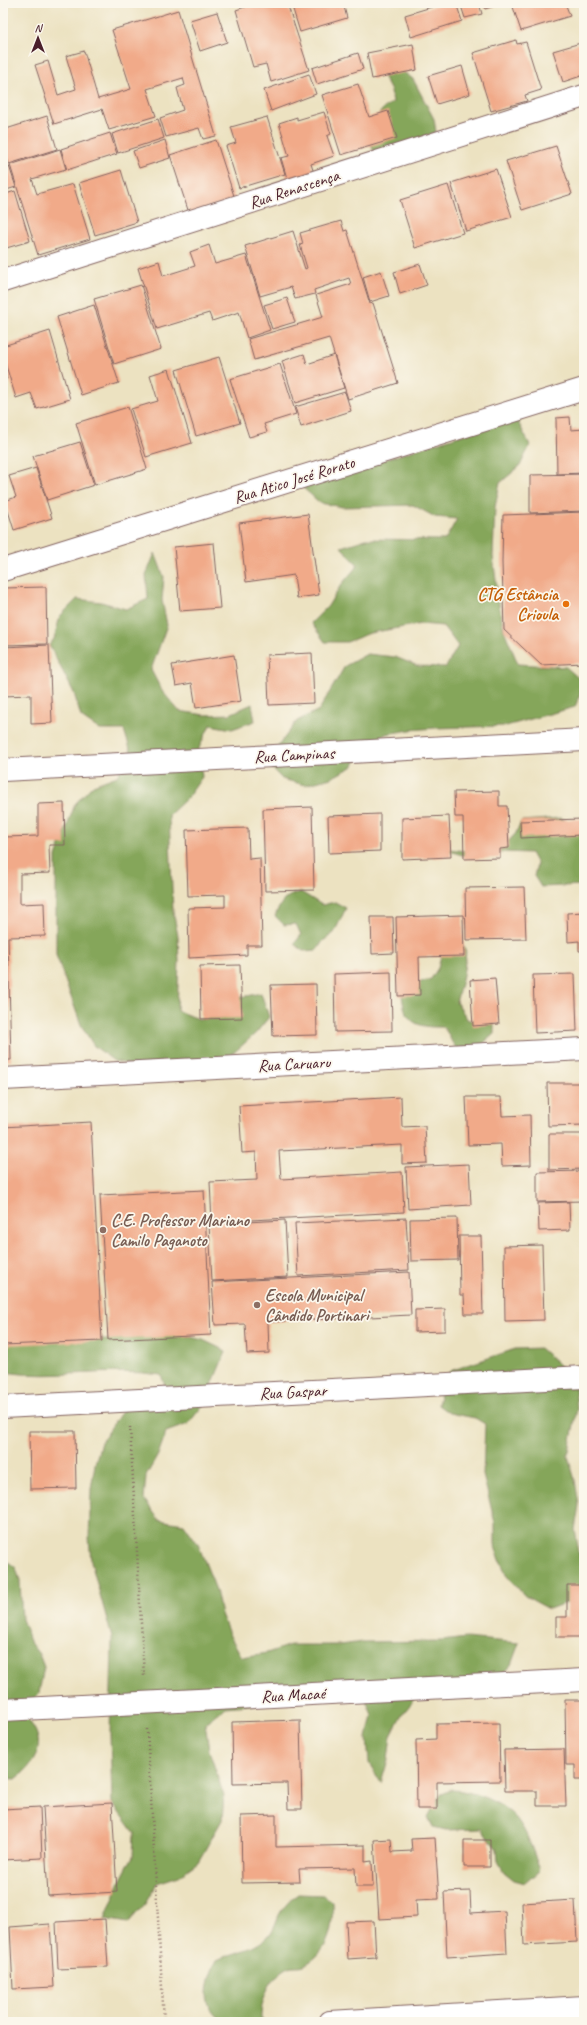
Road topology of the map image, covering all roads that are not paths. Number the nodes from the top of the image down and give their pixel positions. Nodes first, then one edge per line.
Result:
1 (584, 96) edge
2 (3, 281) edge
3 (584, 389) edge
4 (3, 570) edge
5 (584, 740) edge
6 (3, 770) edge
7 (584, 1049) edge
8 (3, 1079) edge
9 (584, 1377) edge
10 (3, 1407) edge
11 (584, 1680) edge
12 (3, 1710) edge
13 (584, 2007) edge
14 (330, 2022) edge

1 - 2 street, Rua Renascença
3 - 4 street, Rua Atico José Rorato
5 - 6 street, Rua Campinas
7 - 8 street, Rua Caruaru
9 - 10 street, Rua Gaspar
11 - 12 street, Rua Macaé
13 - 14 street

